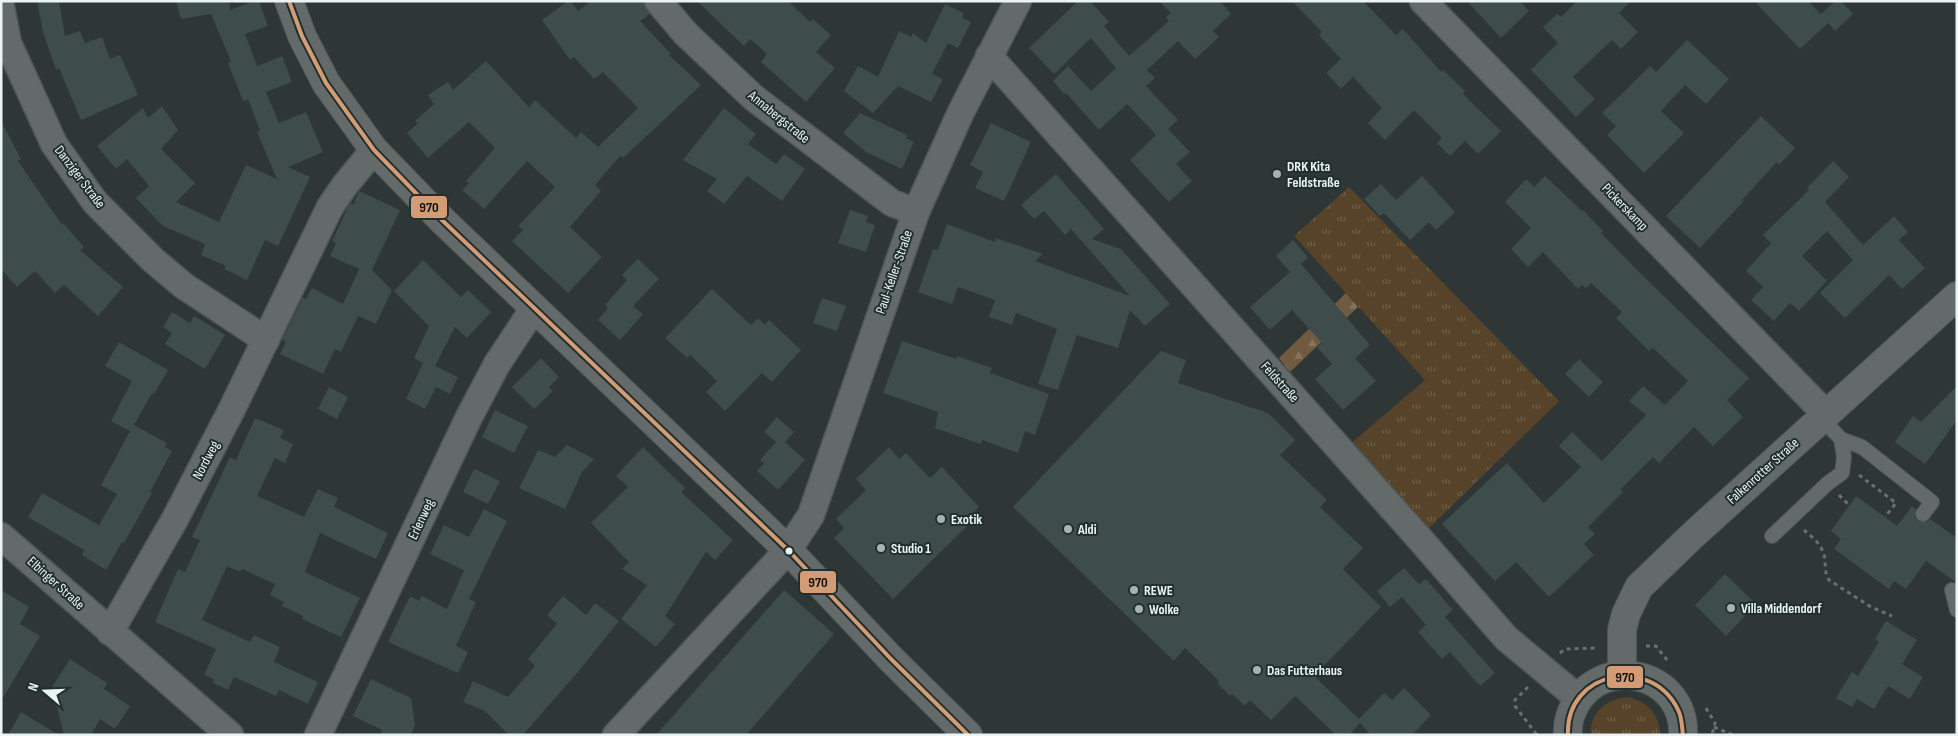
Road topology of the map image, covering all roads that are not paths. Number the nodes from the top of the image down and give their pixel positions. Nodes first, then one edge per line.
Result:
1 (289, 1) edge
2 (658, 1) edge
3 (1018, 1) edge
4 (1423, 1) edge
5 (1, 7) edge
6 (989, 56) junction
7 (374, 150) junction
8 (916, 212) junction
9 (1955, 300) edge
10 (534, 308) junction
11 (266, 340) junction
12 (1824, 416) junction
13 (1841, 439) junction
14 (1923, 514) dead end
15 (1, 536) edge
16 (1772, 536) dead end
17 (788, 550) junction
18 (1952, 590) dead end
19 (1957, 610) edge
20 (110, 632) junction
21 (1622, 674) junction
22 (1578, 698) junction
23 (230, 735) edge
24 (318, 735) edge
25 (616, 735) edge
26 (968, 735) edge
27 (1568, 735) edge
28 (1683, 735) edge

1 - 7 main road
2 - 8 street, Annabergstraße
3 - 6 street, Paul-Keller-Straße
4 - 12 street, Pickerskamp
5 - 11 street, Danziger Straße
6 - 8 street, Paul-Keller-Straße
6 - 22 street, Feldstraße
7 - 10 main road
7 - 11 street, Nordweg
8 - 17 street, Paul-Keller-Straße
9 - 12 main road, Falkenrotter Straße
10 - 17 main road
10 - 24 street, Erlenweg
11 - 20 street, Nordweg
12 - 13 lane
12 - 21 main road, Falkenrotter Straße
13 - 14 lane
13 - 16 lane
15 - 20 street, Elbinger Straße
17 - 25 street
17 - 26 main road
18 - 19 lane
20 - 23 street
21 - 22 main road
21 - 28 main road
22 - 27 main road

